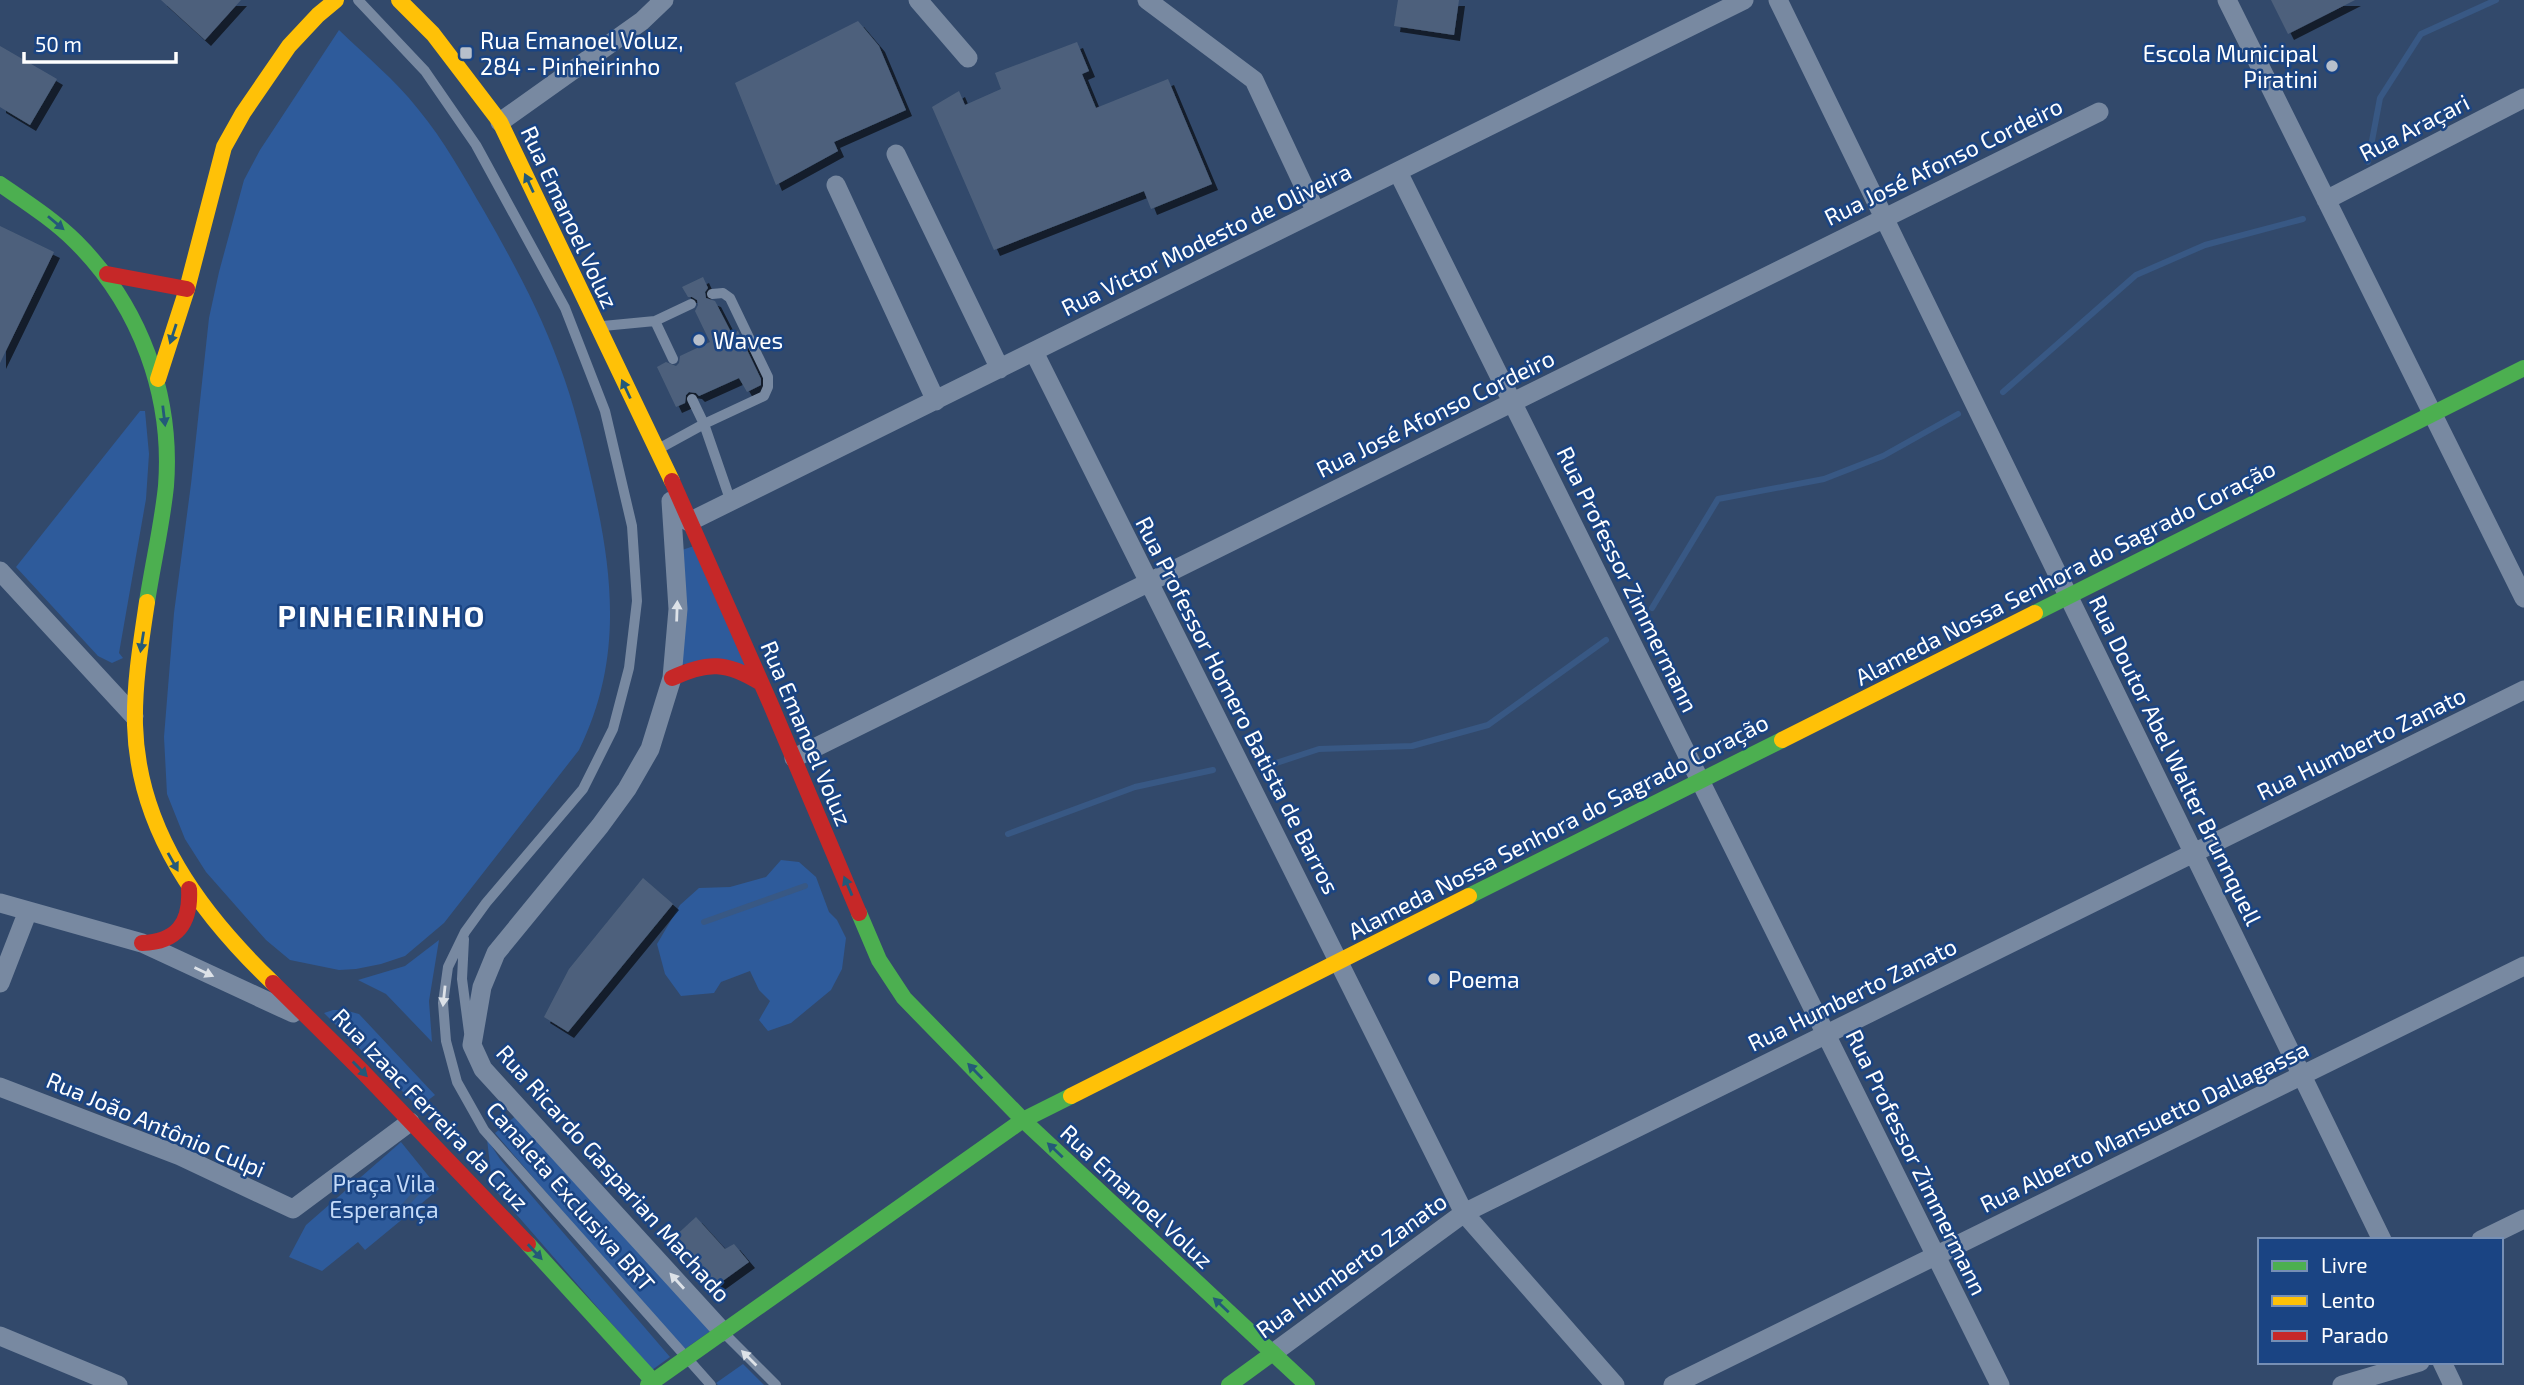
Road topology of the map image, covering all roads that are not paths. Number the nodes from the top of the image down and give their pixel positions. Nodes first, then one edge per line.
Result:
1 (336, 0) edge
2 (358, 0) edge
3 (399, 0) edge
4 (664, 0) edge
5 (918, 0) edge
6 (1146, 0) edge
7 (1744, 0) edge
8 (1778, 0) edge
9 (2227, 0) edge
10 (968, 58) dead end
11 (2524, 98) edge
12 (2098, 112) dead end
13 (500, 122) junction
14 (896, 154) dead end
15 (1398, 172) junction
16 (0, 184) edge
17 (836, 185) dead end
18 (2326, 200) junction
19 (1316, 212) junction
20 (1884, 218) junction
21 (107, 274) junction
22 (187, 289) junction
23 (712, 294) dead end
24 (691, 304) dead end
25 (655, 321) junction
26 (596, 327) junction
27 (1034, 352) junction
28 (673, 359) dead end
29 (2524, 368) edge
30 (1000, 369) junction
31 (158, 379) junction
32 (692, 399) dead end
33 (936, 401) junction
34 (1512, 402) junction
35 (2433, 414) junction
36 (704, 425) junction
37 (655, 451) junction
38 (668, 475) junction
39 (731, 502) junction
40 (690, 522) junction
41 (0, 571) edge
42 (1149, 582) junction
43 (2069, 596) junction
44 (2524, 598) edge
45 (671, 678) junction
46 (761, 682) junction
47 (2524, 690) edge
48 (134, 716) junction
49 (794, 758) junction
50 (1700, 780) junction
51 (2194, 853) junction
52 (189, 889) junction
53 (0, 903) edge
54 (29, 911) junction
55 (465, 932) junction
56 (142, 943) junction
57 (1339, 962) junction
58 (2524, 966) edge
59 (0, 983) edge
60 (311, 1021) junction
61 (1826, 1034) junction
62 (472, 1045) junction
63 (2302, 1075) junction
64 (0, 1087) edge
65 (1023, 1120) junction
66 (410, 1122) junction
67 (1464, 1213) junction
68 (2524, 1219) edge
69 (2381, 1238) edge
70 (2485, 1238) edge
71 (1936, 1255) junction
72 (723, 1332) junction
73 (0, 1336) edge
74 (1273, 1353) junction
75 (686, 1358) junction
76 (2413, 1364) edge
77 (2443, 1364) edge
78 (653, 1384) edge
79 (118, 1385) edge
80 (711, 1385) edge
81 (776, 1385) edge
82 (1229, 1385) edge
83 (1307, 1385) edge
84 (1615, 1385) edge
85 (1673, 1385) edge
86 (2000, 1385) edge
87 (2342, 1385) edge
88 (2453, 1385) edge

1 - 22 main road
2 - 55 lane, Canaleta Exclusiva BRT
3 - 13 main road, Rua Emanoel Voluz
4 - 13 street
5 - 10 street
6 - 19 street
7 - 15 street, Rua Victor Modesto de Oliveira
8 - 20 street, Rua Doutor Abel Walter Brunnquell
9 - 18 street
11 - 18 street, Rua Araçari
12 - 20 street, Rua José Afonso Cordeiro
26 -> 13 main road, Rua Emanoel Voluz
14 - 30 street
15 - 19 street, Rua Victor Modesto de Oliveira
15 - 34 street, Rua Professor Zimmermann
16 -> 21 main road
17 - 33 street
18 - 35 street
19 - 27 street, Rua Victor Modesto de Oliveira
20 - 34 street, Rua José Afonso Cordeiro
20 - 43 street, Rua Doutor Abel Walter Brunnquell
21 - 22 main road
21 - 31 main road
22 -> 31 main road
23 - 36 lane
24 - 25 lane
25 - 26 lane
25 - 28 lane
37 -> 26 main road, Rua Emanoel Voluz
27 - 30 street, Rua Victor Modesto de Oliveira
27 - 42 street, Rua Professor Homero Batista de Barros
29 - 35 main road, Alameda Nossa Senhora do Sagrado Coração
30 - 33 street, Rua Victor Modesto de Oliveira
31 -> 48 main road
32 - 36 lane
33 - 39 street, Rua Victor Modesto de Oliveira
34 - 42 street, Rua José Afonso Cordeiro
34 - 50 street, Rua Professor Zimmermann
35 - 43 main road, Alameda Nossa Senhora do Sagrado Coração
35 - 44 street
36 - 37 lane
36 - 39 lane
37 - 38 main road, Rua Emanoel Voluz
38 - 40 main road, Rua Emanoel Voluz
45 -> 38 street
39 - 40 street, Rua Victor Modesto de Oliveira
40 - 46 main road, Rua Emanoel Voluz
41 - 48 street
42 - 49 street, Rua José Afonso Cordeiro
42 - 57 street, Rua Professor Homero Batista de Barros
43 - 50 main road, Alameda Nossa Senhora do Sagrado Coração
43 - 51 street, Rua Doutor Abel Walter Brunnquell
45 - 46 main road
45 - 62 street
46 - 49 main road, Rua Emanoel Voluz
47 - 51 street, Rua Humberto Zanato
48 -> 52 main road
65 -> 49 main road, Rua Emanoel Voluz
50 - 57 main road, Alameda Nossa Senhora do Sagrado Coração
50 - 61 street, Rua Professor Zimmermann
51 - 61 street, Rua Humberto Zanato
51 - 63 street, Rua Doutor Abel Walter Brunnquell
52 - 56 main road
52 - 60 main road
53 - 54 street, Rua Izaac Ferreira da Cruz
54 - 56 street, Rua Izaac Ferreira da Cruz
54 - 59 street
55 - 62 lane
55 -> 75 lane, Canaleta Exclusiva BRT
56 -> 60 street, Rua Izaac Ferreira da Cruz
57 - 65 main road, Alameda Nossa Senhora do Sagrado Coração
57 - 67 street, Rua Professor Homero Batista de Barros
58 - 63 street, Rua Alberto Mansuetto Dallagassa
60 -> 66 main road, Rua Izaac Ferreira da Cruz
61 - 67 street, Rua Humberto Zanato
61 - 71 street, Rua Professor Zimmermann
72 -> 62 street, Rua Ricardo Gasparian Machado
63 - 69 street, Rua Doutor Abel Walter Brunnquell
63 - 71 street, Rua Alberto Mansuetto Dallagassa
64 - 66 street, Rua João Antônio Culpi
65 - 72 main road, Alameda Nossa Senhora do Sagrado Coração
74 -> 65 main road, Rua Emanoel Voluz
66 -> 78 main road, Rua Izaac Ferreira da Cruz
67 - 74 street, Rua Humberto Zanato
67 - 84 street, Rua Professor Homero Batista de Barros
68 - 70 street
71 - 85 street, Rua Alberto Mansuetto Dallagassa
71 - 86 street, Rua Professor Zimmermann
72 - 75 main road, Alameda Nossa Senhora do Sagrado Coração
81 -> 72 lane
73 - 79 street
74 - 82 main road, Rua Humberto Zanato
74 - 83 main road, Rua Emanoel Voluz
75 - 78 main road, Alameda Nossa Senhora do Sagrado Coração
75 - 80 lane, Canaleta Exclusiva BRT
76 - 87 street
77 - 88 street

